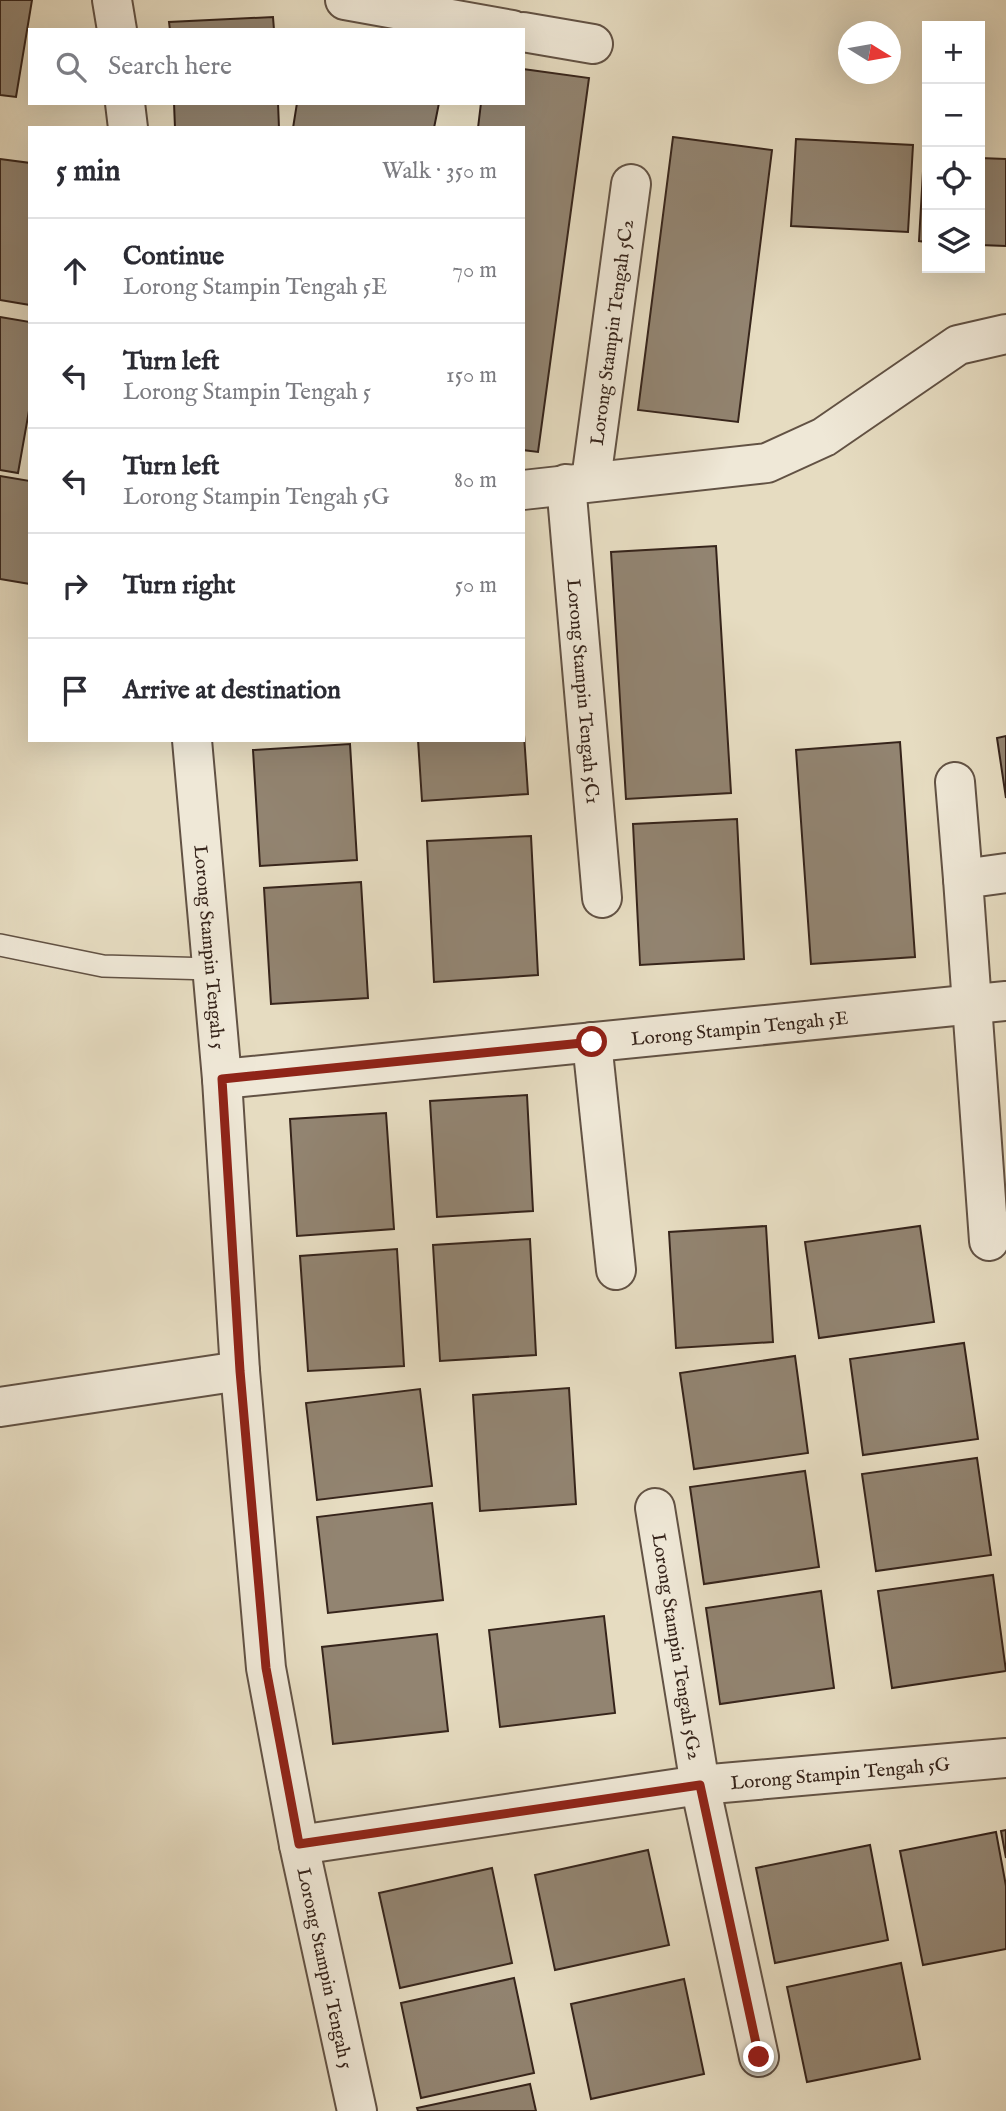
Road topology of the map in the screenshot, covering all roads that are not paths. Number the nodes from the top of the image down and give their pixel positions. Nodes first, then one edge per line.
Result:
1 (112, 0) edge
2 (345, 0) edge
3 (117, 28) edge
4 (501, 28) edge
5 (525, 32) edge
6 (593, 44) dead end
7 (125, 105) edge
8 (128, 126) edge
9 (631, 184) dead end
10 (1006, 334) edge
11 (579, 482) junction
12 (525, 490) edge
13 (192, 742) edge
14 (955, 782) dead end
15 (1006, 873) edge
16 (963, 879) junction
17 (602, 898) dead end
18 (0, 946) edge
19 (212, 969) junction
20 (988, 1003) edge
21 (592, 1042) junction
22 (222, 1079) junction
23 (989, 1241) dead end
24 (616, 1270) dead end
25 (240, 1371) junction
26 (0, 1407) edge
27 (655, 1508) dead end
28 (1006, 1758) edge
29 (700, 1785) junction
30 (299, 1844) junction
31 (759, 2057) dead end
32 (356, 2111) edge

1 - 3 street
2 - 4 street
5 - 6 street
7 - 8 street
9 - 11 street, Lorong Stampin Tengah 5C2
10 - 11 street
11 - 12 street
11 - 17 street, Lorong Stampin Tengah 5C1
13 - 19 street, Lorong Stampin Tengah 5
14 - 16 street
15 - 16 street
16 - 20 street
18 - 19 lane
19 - 22 street, Lorong Stampin Tengah 5
20 - 21 street, Lorong Stampin Tengah 5E
20 - 23 street
21 - 22 street, Lorong Stampin Tengah 5E
21 - 24 street
22 - 25 street, Lorong Stampin Tengah 5
25 - 26 street
25 - 30 street, Lorong Stampin Tengah 5
27 - 29 street, Lorong Stampin Tengah 5G2
28 - 29 street, Lorong Stampin Tengah 5G
29 - 30 street, Lorong Stampin Tengah 5G
29 - 31 street, Lorong Stampin Tengah 5G2
30 - 32 street, Lorong Stampin Tengah 5

